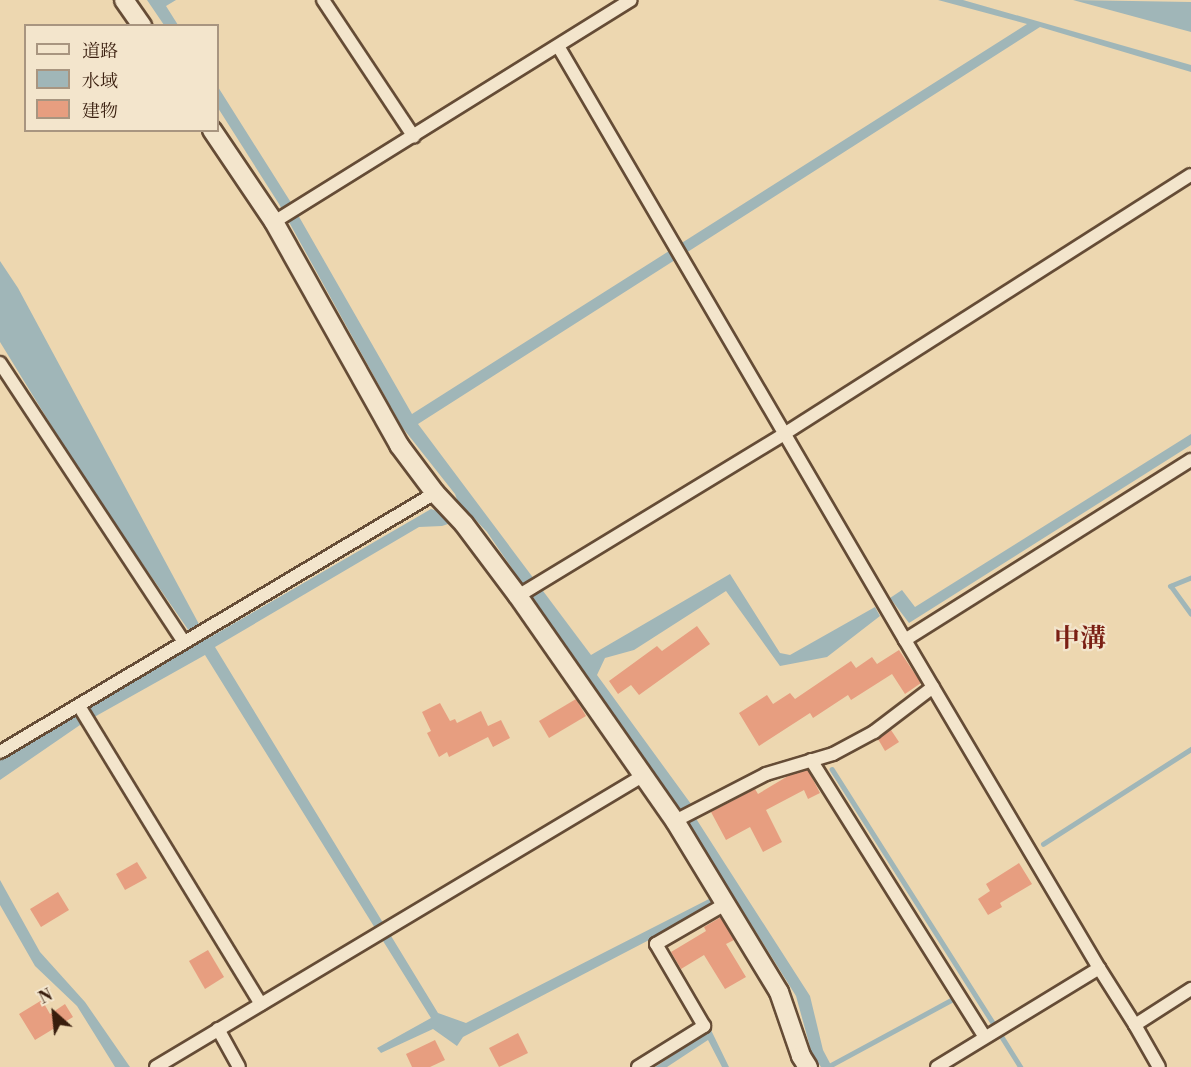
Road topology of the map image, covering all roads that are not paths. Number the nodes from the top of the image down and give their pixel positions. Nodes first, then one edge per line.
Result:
1 (124, 0) edge
2 (323, 0) edge
3 (630, 0) edge
4 (141, 24) edge
5 (558, 46) junction
6 (213, 132) edge
7 (414, 137) junction
8 (1191, 175) edge
9 (274, 222) junction
10 (0, 363) edge
11 (784, 434) junction
12 (1191, 460) edge
13 (435, 493) junction
14 (518, 596) junction
15 (188, 640) junction
16 (905, 640) junction
17 (933, 687) junction
18 (79, 706) junction
19 (0, 752) edge
20 (811, 760) junction
21 (644, 776) junction
22 (675, 821) junction
23 (727, 903) junction
24 (1099, 968) junction
25 (1191, 989) edge
26 (261, 1004) junction
27 (1135, 1024) junction
28 (218, 1029) junction
29 (985, 1037) junction
30 (156, 1067) edge
31 (239, 1067) edge
32 (638, 1067) edge
33 (808, 1067) edge
34 (937, 1067) edge
35 (1159, 1067) edge

1 - 4 street
2 - 7 street
3 - 5 street
5 - 7 street
5 - 11 street
6 - 9 street
7 - 9 street
8 - 11 street
9 - 13 street
10 - 15 street
11 - 14 street
11 - 16 street
12 - 16 street
13 - 14 street
13 - 15 street
14 - 21 street
15 - 18 street
16 - 17 street
17 - 20 street
17 - 24 street
18 - 19 street
18 - 26 street
20 - 22 street
20 - 29 street
21 - 22 street
21 - 26 street
22 - 23 street
23 - 32 street
23 - 33 street
24 - 27 street
24 - 29 street
25 - 27 street
26 - 28 street
27 - 35 street
28 - 30 street
28 - 31 street
29 - 34 street

